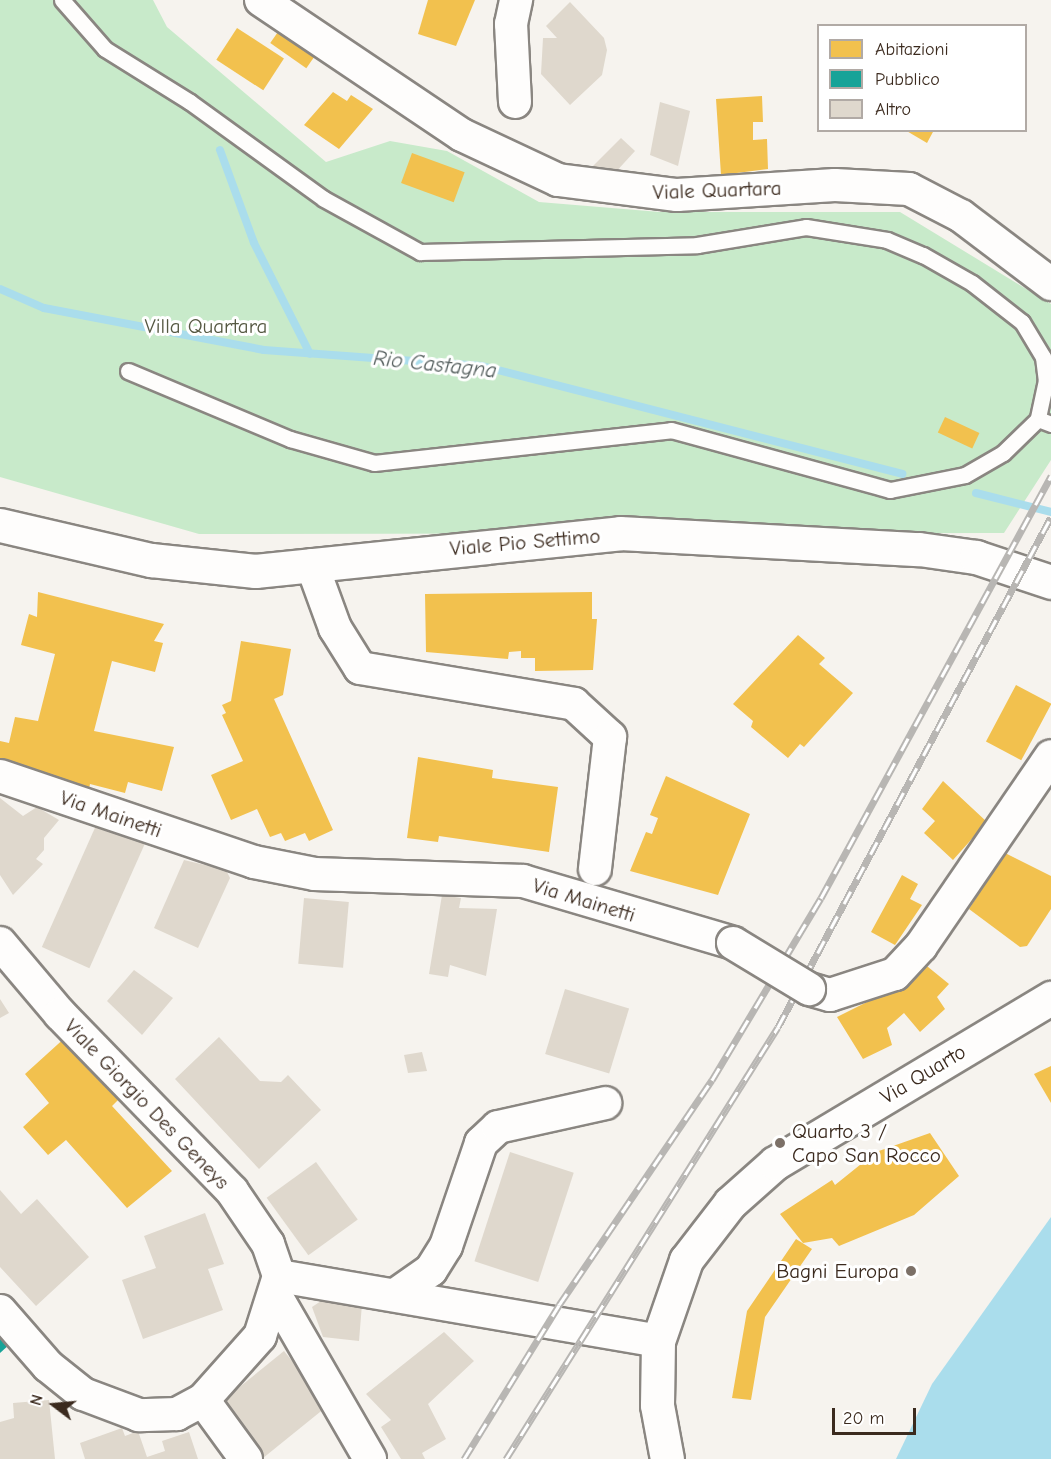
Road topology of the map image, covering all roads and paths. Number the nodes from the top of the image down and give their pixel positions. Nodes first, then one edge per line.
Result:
1 (62, 0) edge
2 (261, 0) edge
3 (516, 0) edge
4 (515, 102) dead end
5 (1051, 284) edge
6 (128, 371) dead end
7 (1044, 422) edge
8 (0, 525) edge
9 (312, 565) junction
10 (1051, 582) edge
11 (1051, 756) edge
12 (0, 776) edge
13 (594, 869) dead end
14 (0, 943) edge
15 (1051, 998) edge
16 (605, 1103) dead end
17 (278, 1286) junction
18 (398, 1293) junction
19 (0, 1311) edge
20 (658, 1341) junction
21 (203, 1400) junction
22 (246, 1459) edge
23 (370, 1459) edge
24 (667, 1459) edge

1 - 7 lane
2 - 5 street, Viale Quartara
3 - 4 street
6 - 7 lane
8 - 9 street, Viale Pio Settimo
9 - 10 street, Viale Pio Settimo
9 - 13 street
11 - 12 street, Via Mainetti, bridge
14 - 17 street, Viale Giorgio Des Geneys
15 - 20 street, Via Quarto
16 - 18 street
17 - 18 street
17 - 21 street
17 - 23 street, Viale Giorgio Des Geneys
18 - 20 street
19 - 21 street
20 - 24 street, Via Quarto
21 - 22 street

